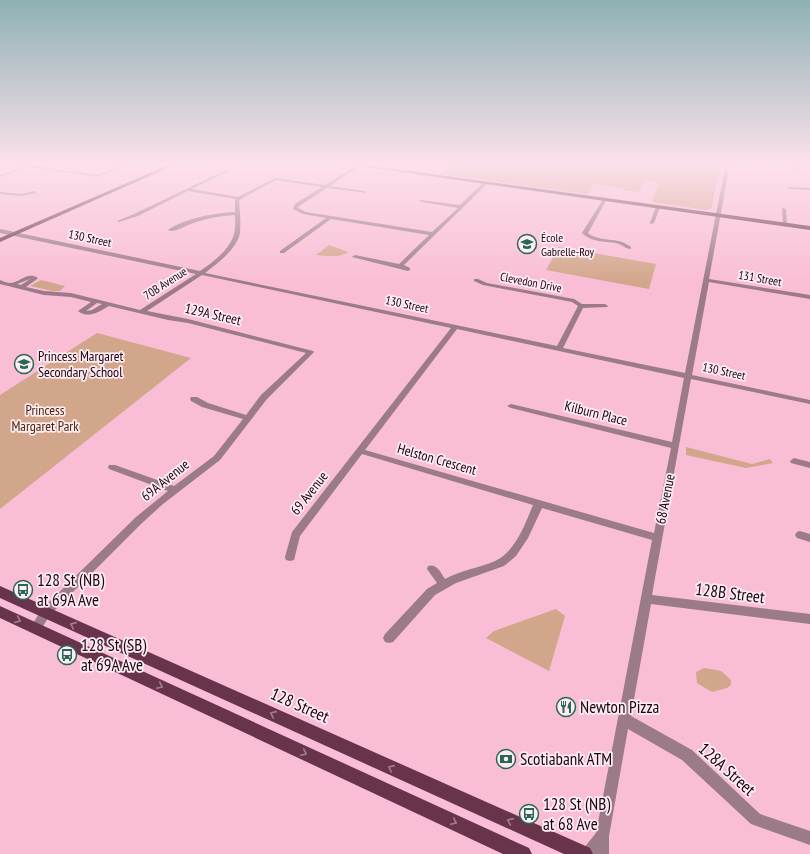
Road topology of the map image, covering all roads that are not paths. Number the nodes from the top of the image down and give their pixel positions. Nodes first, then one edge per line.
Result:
1 (80, 203) edge
2 (83, 203) edge
3 (161, 203) edge
4 (236, 203) edge
5 (301, 203) edge
6 (434, 203) edge
7 (466, 203) edge
8 (602, 203) edge
9 (630, 203) edge
10 (720, 203) edge
11 (462, 207) junction
12 (658, 207) junction
13 (784, 208) dead end
14 (237, 213) junction
15 (718, 215) junction
16 (330, 217) junction
17 (119, 221) dead end
18 (652, 223) dead end
19 (786, 224) junction
20 (810, 228) edge
21 (171, 230) dead end
22 (0, 231) edge
23 (12, 233) junction
24 (433, 234) junction
25 (0, 236) edge
26 (0, 240) edge
27 (630, 248) dead end
28 (282, 252) dead end
29 (355, 257) dead end
30 (400, 266) junction
31 (408, 269) dead end
32 (201, 273) junction
33 (476, 280) dead end
34 (706, 280) junction
35 (0, 282) edge
36 (11, 285) junction
37 (21, 288) junction
38 (810, 297) edge
39 (96, 301) junction
40 (107, 304) junction
41 (581, 306) junction
42 (605, 306) dead end
43 (141, 312) junction
44 (455, 327) junction
45 (559, 349) junction
46 (311, 352) joint
47 (688, 376) junction
48 (194, 399) dead end
49 (810, 402) edge
50 (511, 406) dead end
51 (248, 418) junction
52 (675, 446) junction
53 (360, 451) junction
54 (794, 461) dead end
55 (810, 465) edge
56 (112, 467) dead end
57 (175, 490) junction
58 (539, 503) junction
59 (800, 535) dead end
60 (657, 538) junction
61 (810, 538) edge
62 (290, 557) dead end
63 (432, 569) dead end
64 (444, 585) junction
65 (0, 592) edge
66 (646, 598) junction
67 (0, 612) edge
68 (46, 612) junction
69 (810, 618) edge
70 (36, 628) junction
71 (389, 638) dead end
72 (623, 719) junction
73 (602, 836) junction
74 (810, 838) edge
75 (523, 854) edge
76 (584, 854) edge
77 (588, 854) edge
78 (602, 854) edge

1 - 23 main road
2 - 23 main road
3 - 17 street
4 - 14 street, 70B Avenue
5 - 16 street
6 - 11 street
7 - 11 street
8 - 27 street
9 - 12 main road
10 - 15 street, 68 Avenue
11 - 24 street
12 - 15 main road
12 - 18 street
13 - 19 street
14 - 21 street
14 - 32 street, 70B Avenue
15 - 19 main road
15 - 34 street, 68 Avenue
16 - 24 street
16 - 28 street
19 - 20 main road
22 - 23 street, 130 Street
23 - 25 main road
23 - 26 main road
23 - 32 street, 130 Street
24 - 30 street
29 - 30 street
30 - 31 street
32 - 43 street, 70B Avenue
32 - 44 street, 130 Street
33 - 41 street, Clevedon Drive
34 - 38 street, 131 Street
34 - 47 street, 68 Avenue
35 - 36 street, 129A Street
36 - 37 street, 129A Street
36 - 37 street
37 - 39 street, 129A Street
39 - 40 street, 129A Street
39 - 40 street
40 - 43 street, 129A Street
41 - 42 street, Clevedon Drive
41 - 45 street
43 - 46 street, 129A Street
44 - 45 street, 130 Street
44 - 53 street
45 - 47 street, 130 Street
46 - 51 street, 69A Avenue
47 - 49 street, 130 Street
47 - 52 street, 68 Avenue
48 - 51 street
50 - 52 street, Kilburn Place
51 - 57 street, 69A Avenue
52 - 60 street, 68 Avenue
53 - 58 street, Helston Crescent
53 - 62 street, 69 Avenue
54 - 55 street
56 - 57 street
57 - 68 street, 69A Avenue
58 - 60 street, Helston Crescent
58 - 64 street
59 - 61 street
60 - 66 street, 68 Avenue
63 - 64 street
64 - 71 street
65 - 68 main road, 128 Street
66 - 69 street, 128B Street
66 - 72 street, 68 Avenue
67 -> 70 main road
68 - 70 street, 69A Avenue
76 -> 68 main road, 128 Street
70 -> 75 main road
72 - 73 street, 68 Avenue
72 - 74 street, 128A Street
73 - 77 street, 68 Avenue
73 - 78 street, 68 Avenue

